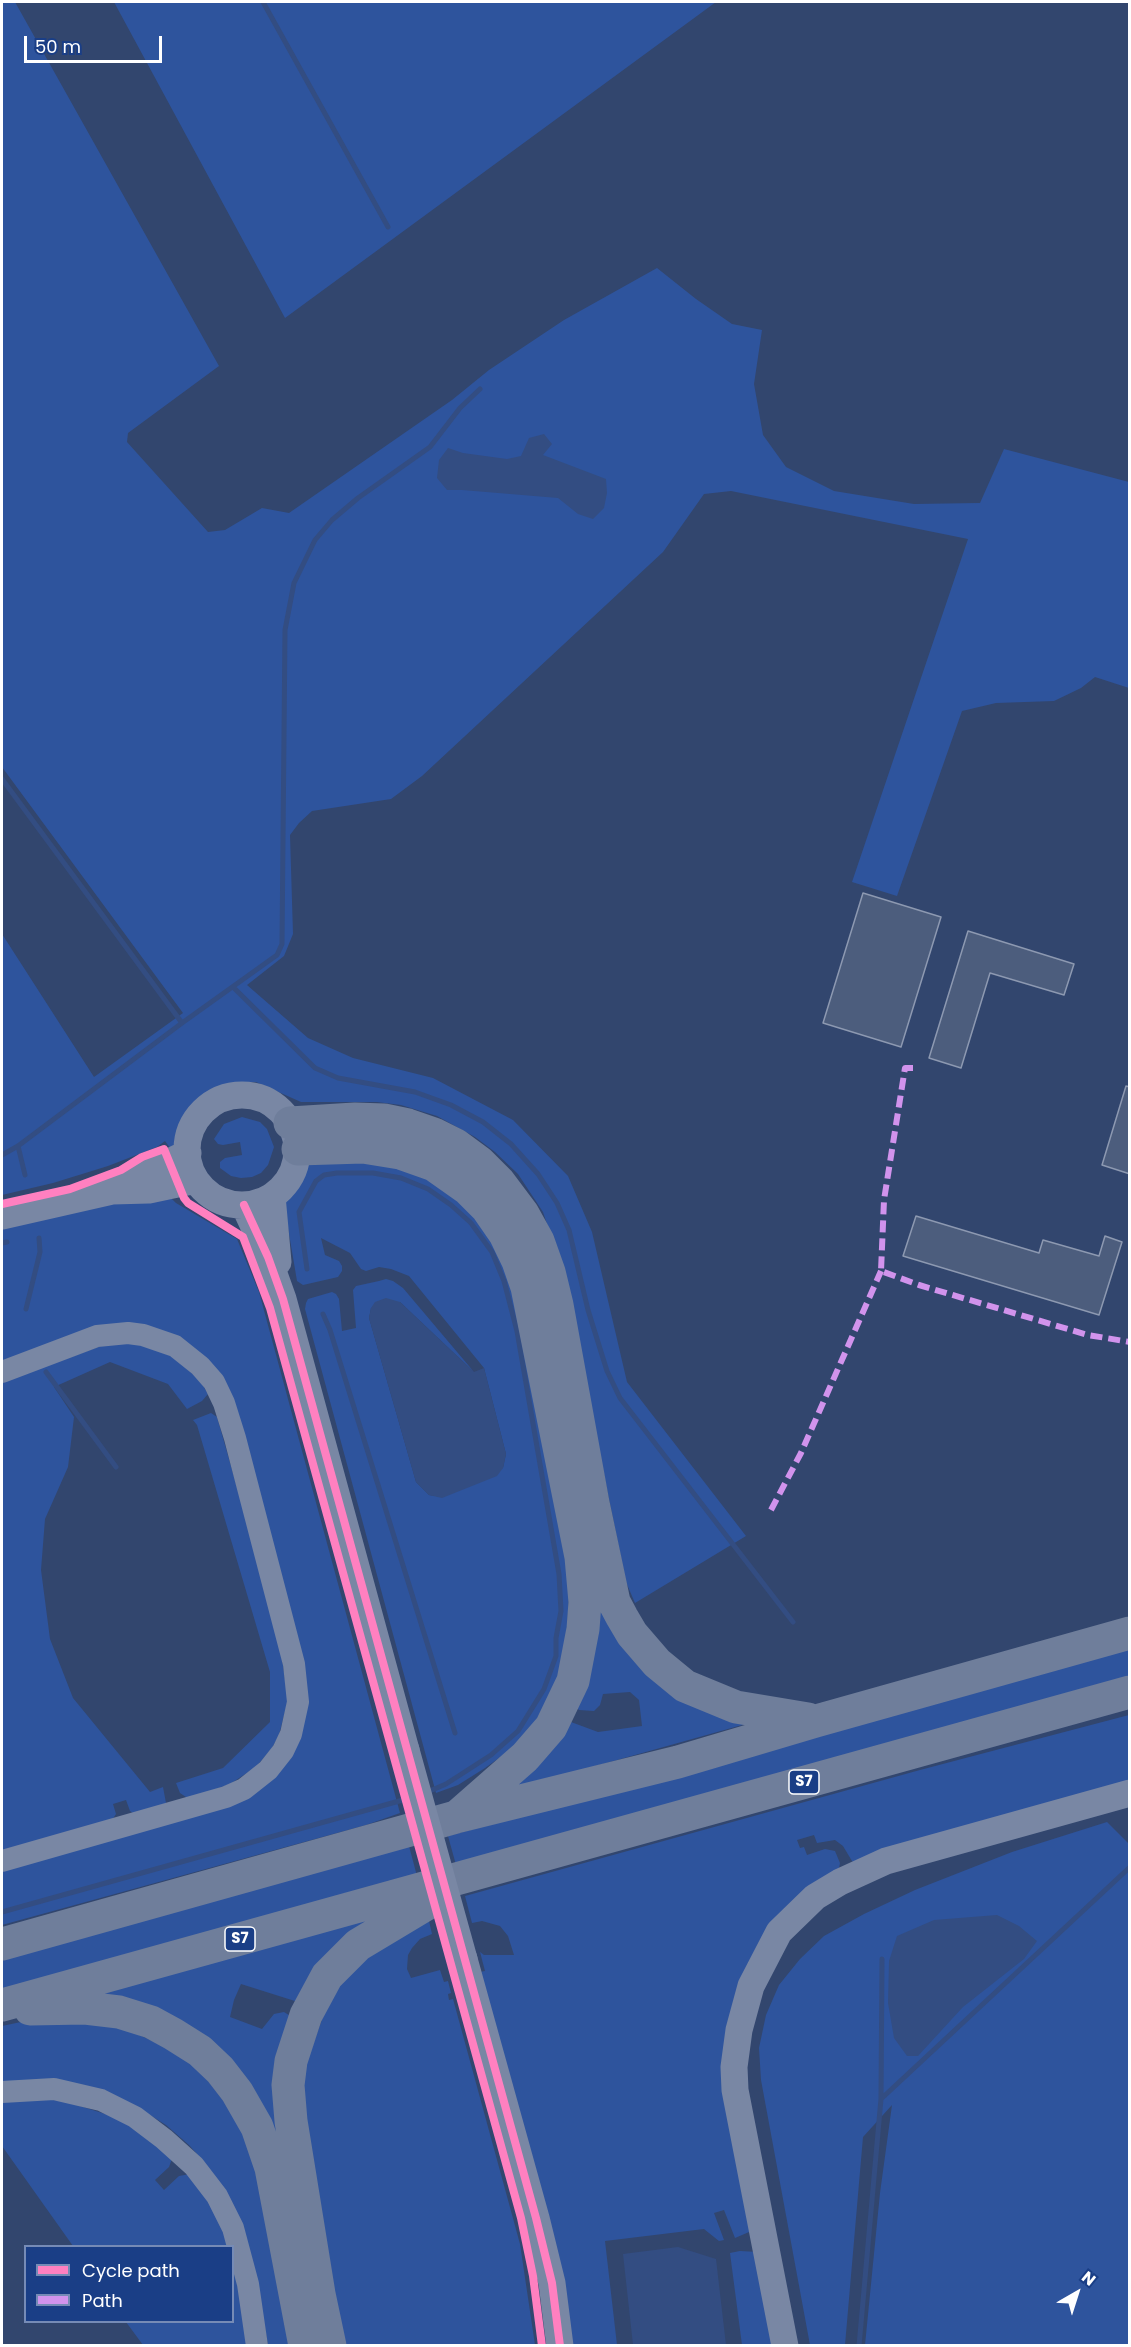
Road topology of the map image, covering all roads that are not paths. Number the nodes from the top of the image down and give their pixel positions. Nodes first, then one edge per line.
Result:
1 (294, 1136) junction
2 (188, 1153) junction
3 (196, 1180) junction
4 (112, 1191) junction
5 (272, 1196) junction
6 (244, 1205) junction
7 (2, 1216) edge
8 (283, 1299) junction
9 (2, 1372) edge
10 (1130, 1633) edge
11 (1130, 1692) edge
12 (816, 1721) junction
13 (1130, 1793) edge
14 (456, 1817) junction
15 (2, 1862) edge
16 (478, 1873) junction
17 (2, 1944) edge
18 (2, 2005) edge
19 (2, 2011) edge
20 (2, 2092) edge
21 (258, 2346) edge
22 (305, 2346) edge
23 (330, 2346) edge
24 (560, 2346) edge
25 (785, 2346) edge

1 - 2 street
1 - 5 street
1 - 12 highway
1 - 14 highway
2 - 3 street
2 - 4 street
3 - 4 street
3 - 6 street
4 - 7 street
5 - 6 street
5 - 8 street
6 - 8 street
8 - 24 street, bridge
9 - 15 street
10 - 12 highway
11 - 16 highway, S7
12 - 14 highway
13 - 25 street
14 - 17 highway
16 - 18 highway, S7
16 - 23 highway
19 - 22 highway
20 - 21 street

